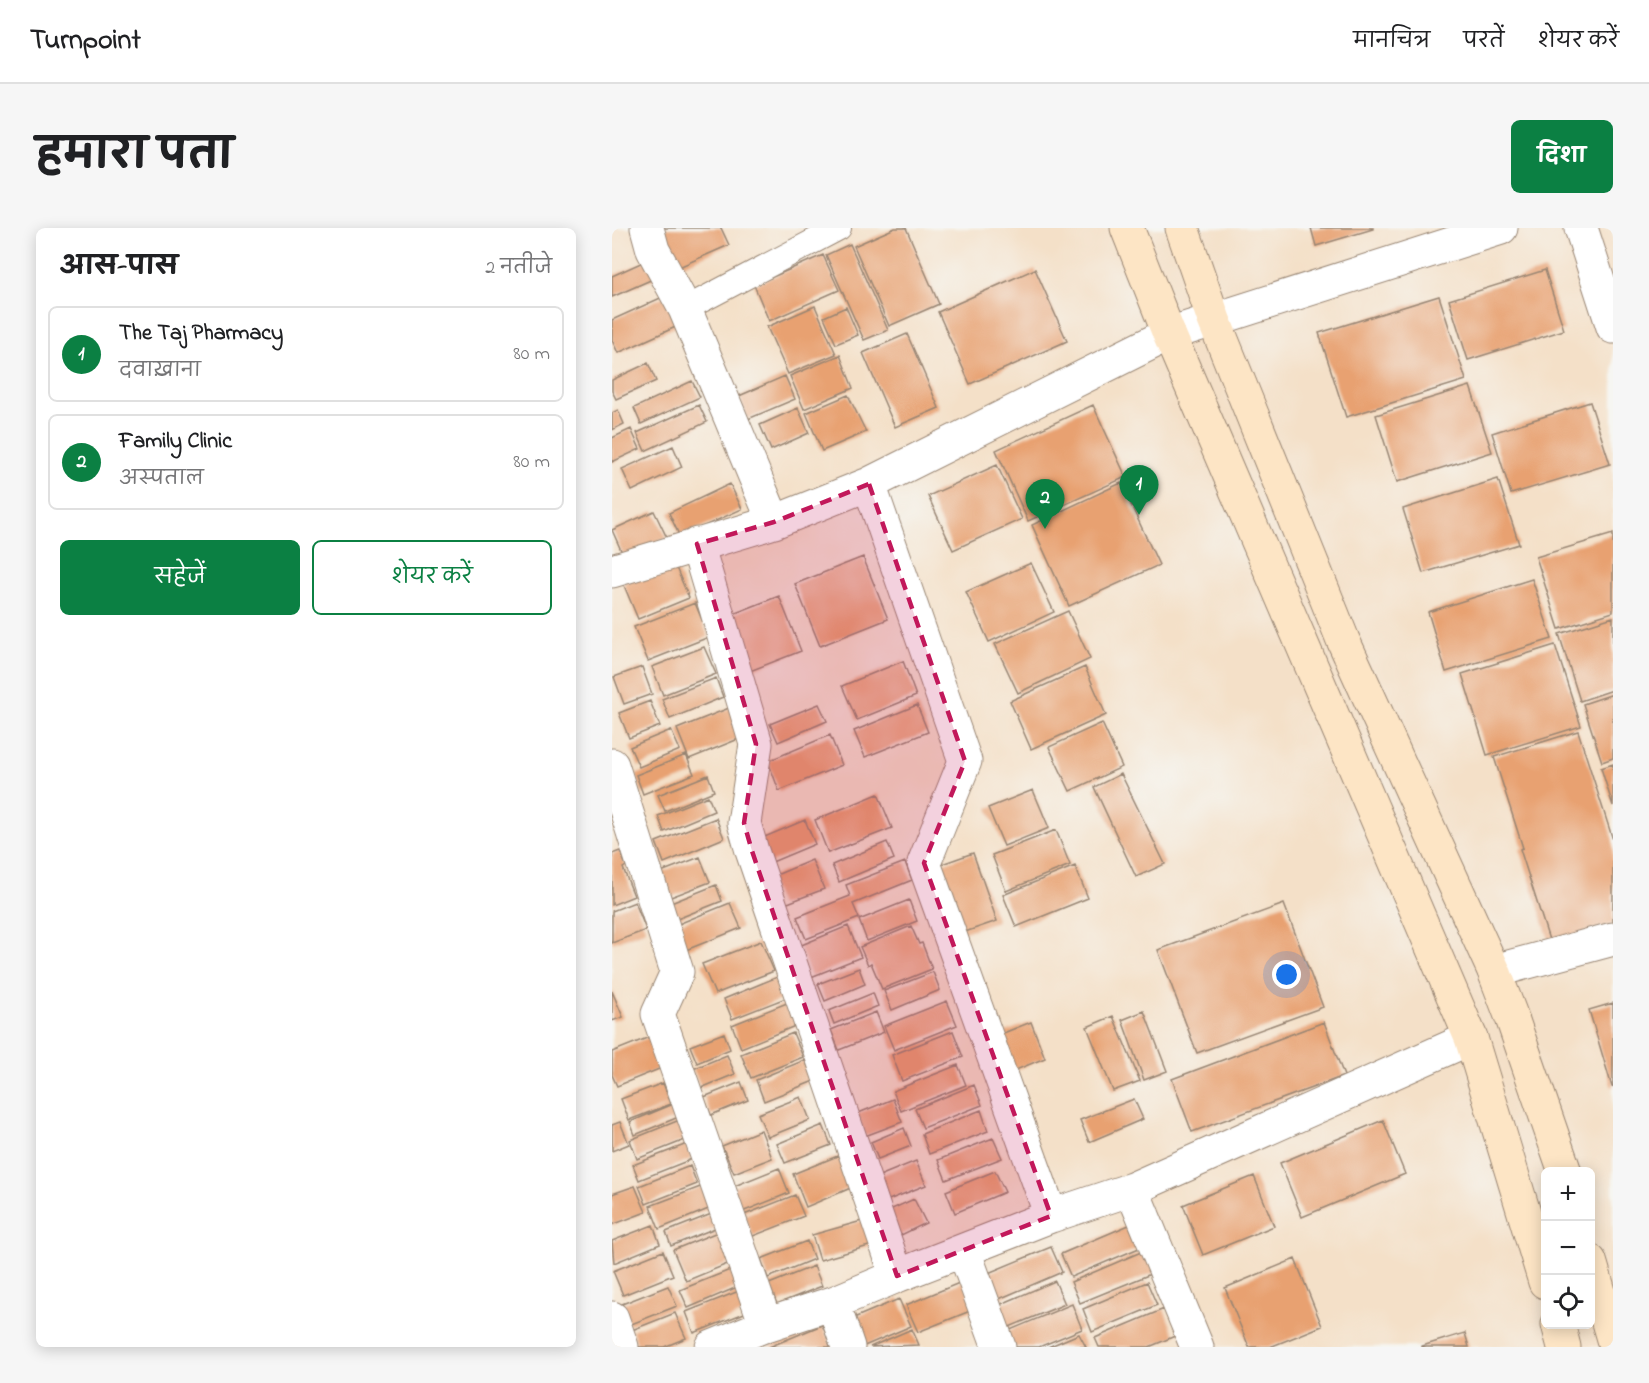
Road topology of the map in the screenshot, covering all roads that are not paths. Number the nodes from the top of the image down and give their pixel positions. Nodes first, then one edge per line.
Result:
1 (647, 228) edge
2 (839, 228) edge
3 (1127, 228) edge
4 (1182, 228) edge
5 (1501, 228) edge
6 (1581, 228) edge
7 (685, 309) junction
8 (1214, 320) junction
9 (1613, 327) edge
10 (1169, 334) junction
11 (869, 484) junction
12 (774, 522) junction
13 (697, 544) junction
14 (612, 571) edge
15 (612, 765) edge
16 (1613, 939) edge
17 (1494, 971) junction
18 (1471, 1038) junction
19 (1563, 1167) edge
20 (1132, 1189) junction
21 (1052, 1216) junction
22 (964, 1251) junction
23 (1543, 1275) edge
24 (1594, 1275) edge
25 (897, 1276) junction
26 (833, 1304) junction
27 (612, 1318) edge
28 (766, 1325) junction
29 (1559, 1329) edge
30 (1613, 1339) edge
31 (622, 1347) edge
32 (712, 1347) edge
33 (848, 1347) edge
34 (999, 1347) edge
35 (1197, 1347) edge
36 (1564, 1347) edge

1 - 7 street
2 - 7 lane
3 - 10 main road
4 - 8 main road
5 - 8 street
6 - 9 street
7 - 12 street
8 - 10 street
8 - 17 main road
10 - 11 street
10 - 18 main road
11 - 12 street
11 - 21 street
12 - 13 street
13 - 14 street
13 - 25 street
15 - 28 street
16 - 17 street
17 - 19 main road
18 - 20 street
18 - 23 main road
20 - 21 street
20 - 35 street
21 - 22 street
22 - 25 street
22 - 34 street
24 - 30 main road
25 - 26 street
26 - 28 street
26 - 33 street
27 - 31 street
28 - 32 street
29 - 36 main road

